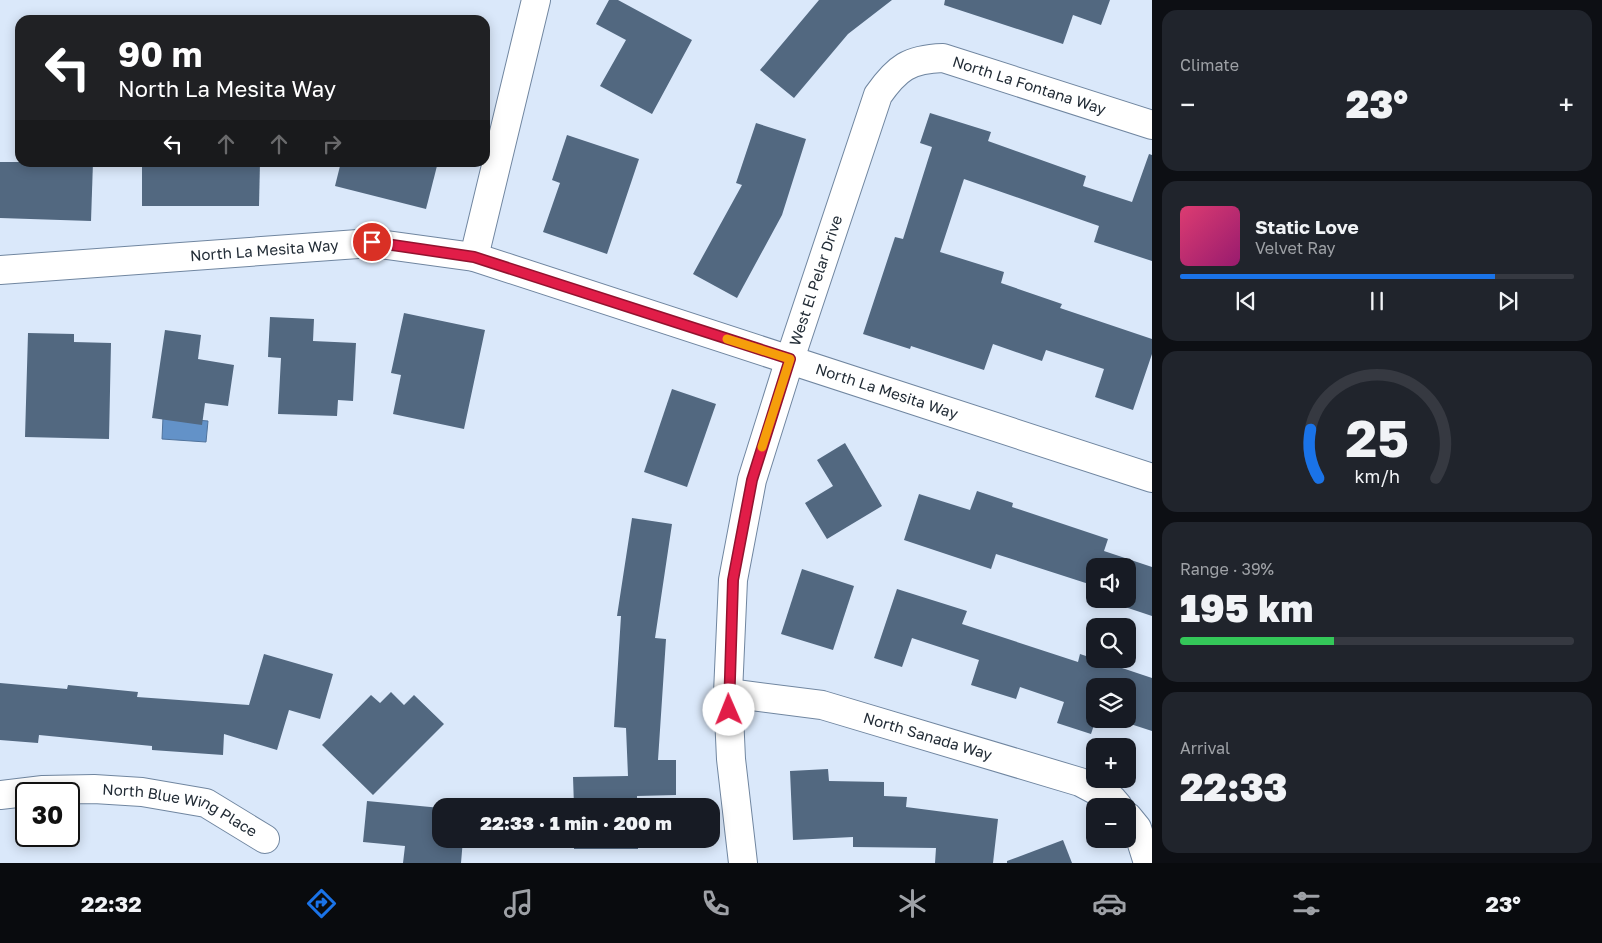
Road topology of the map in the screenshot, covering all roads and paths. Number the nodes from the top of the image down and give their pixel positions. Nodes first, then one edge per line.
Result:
1 (536, 0) edge
2 (905, 66) joint
3 (1152, 125) edge
4 (474, 257) junction
5 (0, 270) edge
6 (790, 359) junction
7 (1152, 478) edge
8 (728, 693) junction
9 (0, 796) edge
10 (1110, 798) edge
11 (1136, 827) edge
12 (265, 839) dead end
13 (743, 863) edge
14 (1148, 863) edge

1 - 4 street
2 - 3 street, North La Fontana Way
2 - 6 street, West El Pelar Drive
4 - 5 street, North La Mesita Way
4 - 6 street, North La Mesita Way
6 - 7 street, North La Mesita Way
6 - 8 street, West El Pelar Drive
8 - 10 street, North Sanada Way
8 - 13 street, West El Pelar Drive
9 - 12 street, North Blue Wing Place
11 - 14 street

